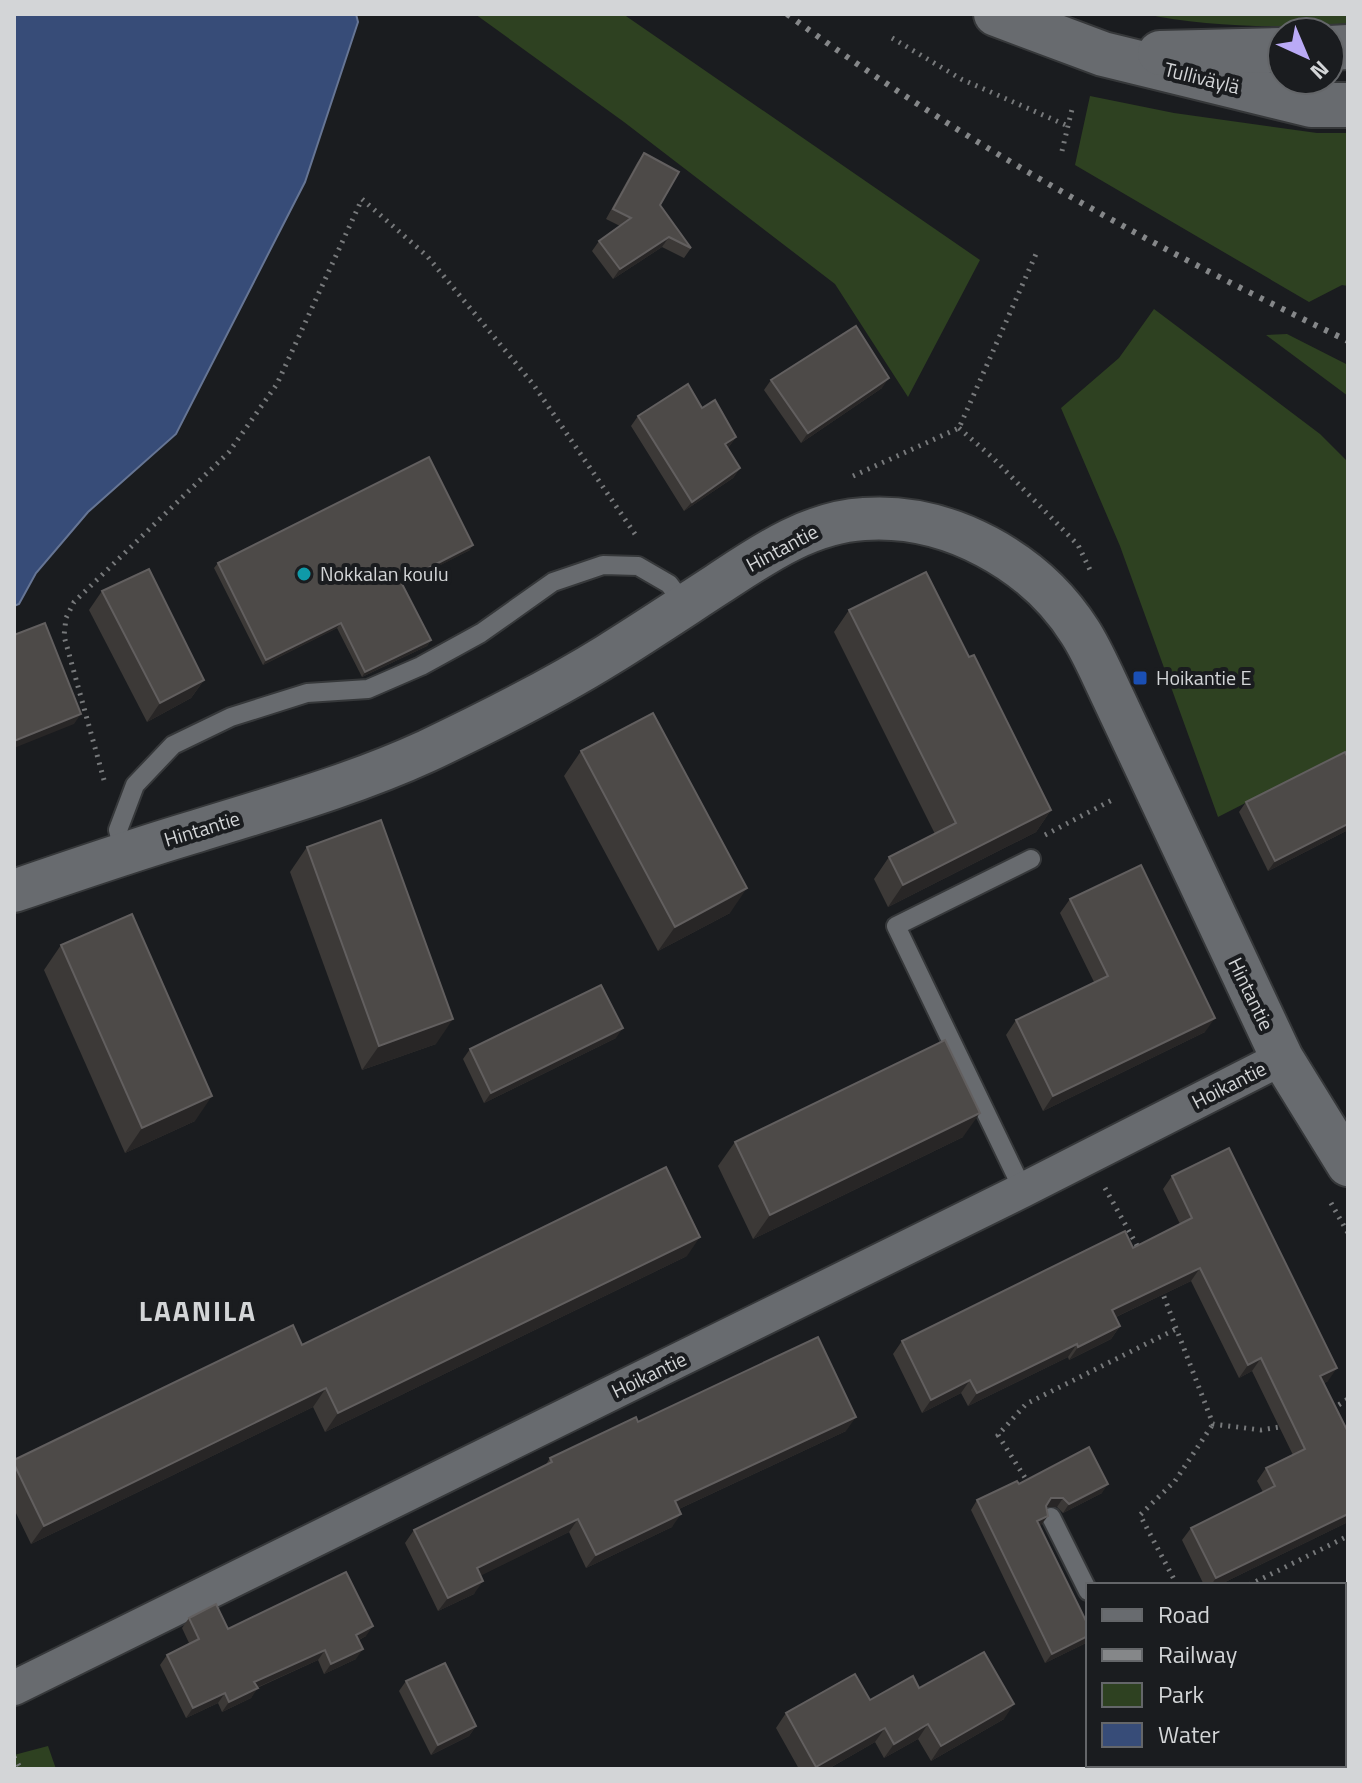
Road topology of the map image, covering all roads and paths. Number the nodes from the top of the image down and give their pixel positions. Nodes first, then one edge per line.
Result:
1 (996, 14) edge
2 (892, 38) dead end
3 (1266, 50) edge
4 (1103, 54) junction
5 (1073, 105) dead end
6 (1348, 105) edge
7 (1068, 126) junction
8 (1062, 151) dead end
9 (1036, 254) dead end
10 (846, 479) dead end
11 (677, 595) junction
12 (1119, 797) dead end
13 (121, 841) junction
14 (1031, 859) joint
15 (14, 891) edge
16 (1282, 1058) junction
17 (1088, 1157) junction
18 (1348, 1165) edge
19 (1023, 1190) junction
20 (1140, 1250) edge
21 (1160, 1287) edge
22 (1176, 1329) junction
23 (1348, 1399) edge
24 (1324, 1414) edge
25 (1300, 1423) edge
26 (1213, 1424) junction
27 (1051, 1517) joint
28 (1348, 1536) edge
29 (1176, 1583) edge
30 (1253, 1583) edge
31 (1086, 1587) edge
32 (14, 1688) edge
33 (14, 1757) edge
34 (21, 1769) edge

1 - 4 main road, Tulliväylä
2 - 7 path
3 - 4 main road, Tulliväylä
4 - 6 main road, Tulliväylä
5 - 7 path
7 - 8 path
9 - 10 path
11 - 13 street, Hintantie
11 - 13 lane
11 - 13 path
11 - 16 street, Hintantie
12 - 14 path
13 - 15 street, Hintantie
14 - 19 lane
16 - 17 street, Hoikantie
16 - 18 street, Hintantie
17 - 19 street, Hoikantie
17 - 20 path
19 - 32 street, Hoikantie
21 - 22 path
22 - 26 path
22 - 27 path
23 - 24 path
25 - 26 path
26 - 29 path
27 - 31 lane
28 - 30 path
33 - 34 path

